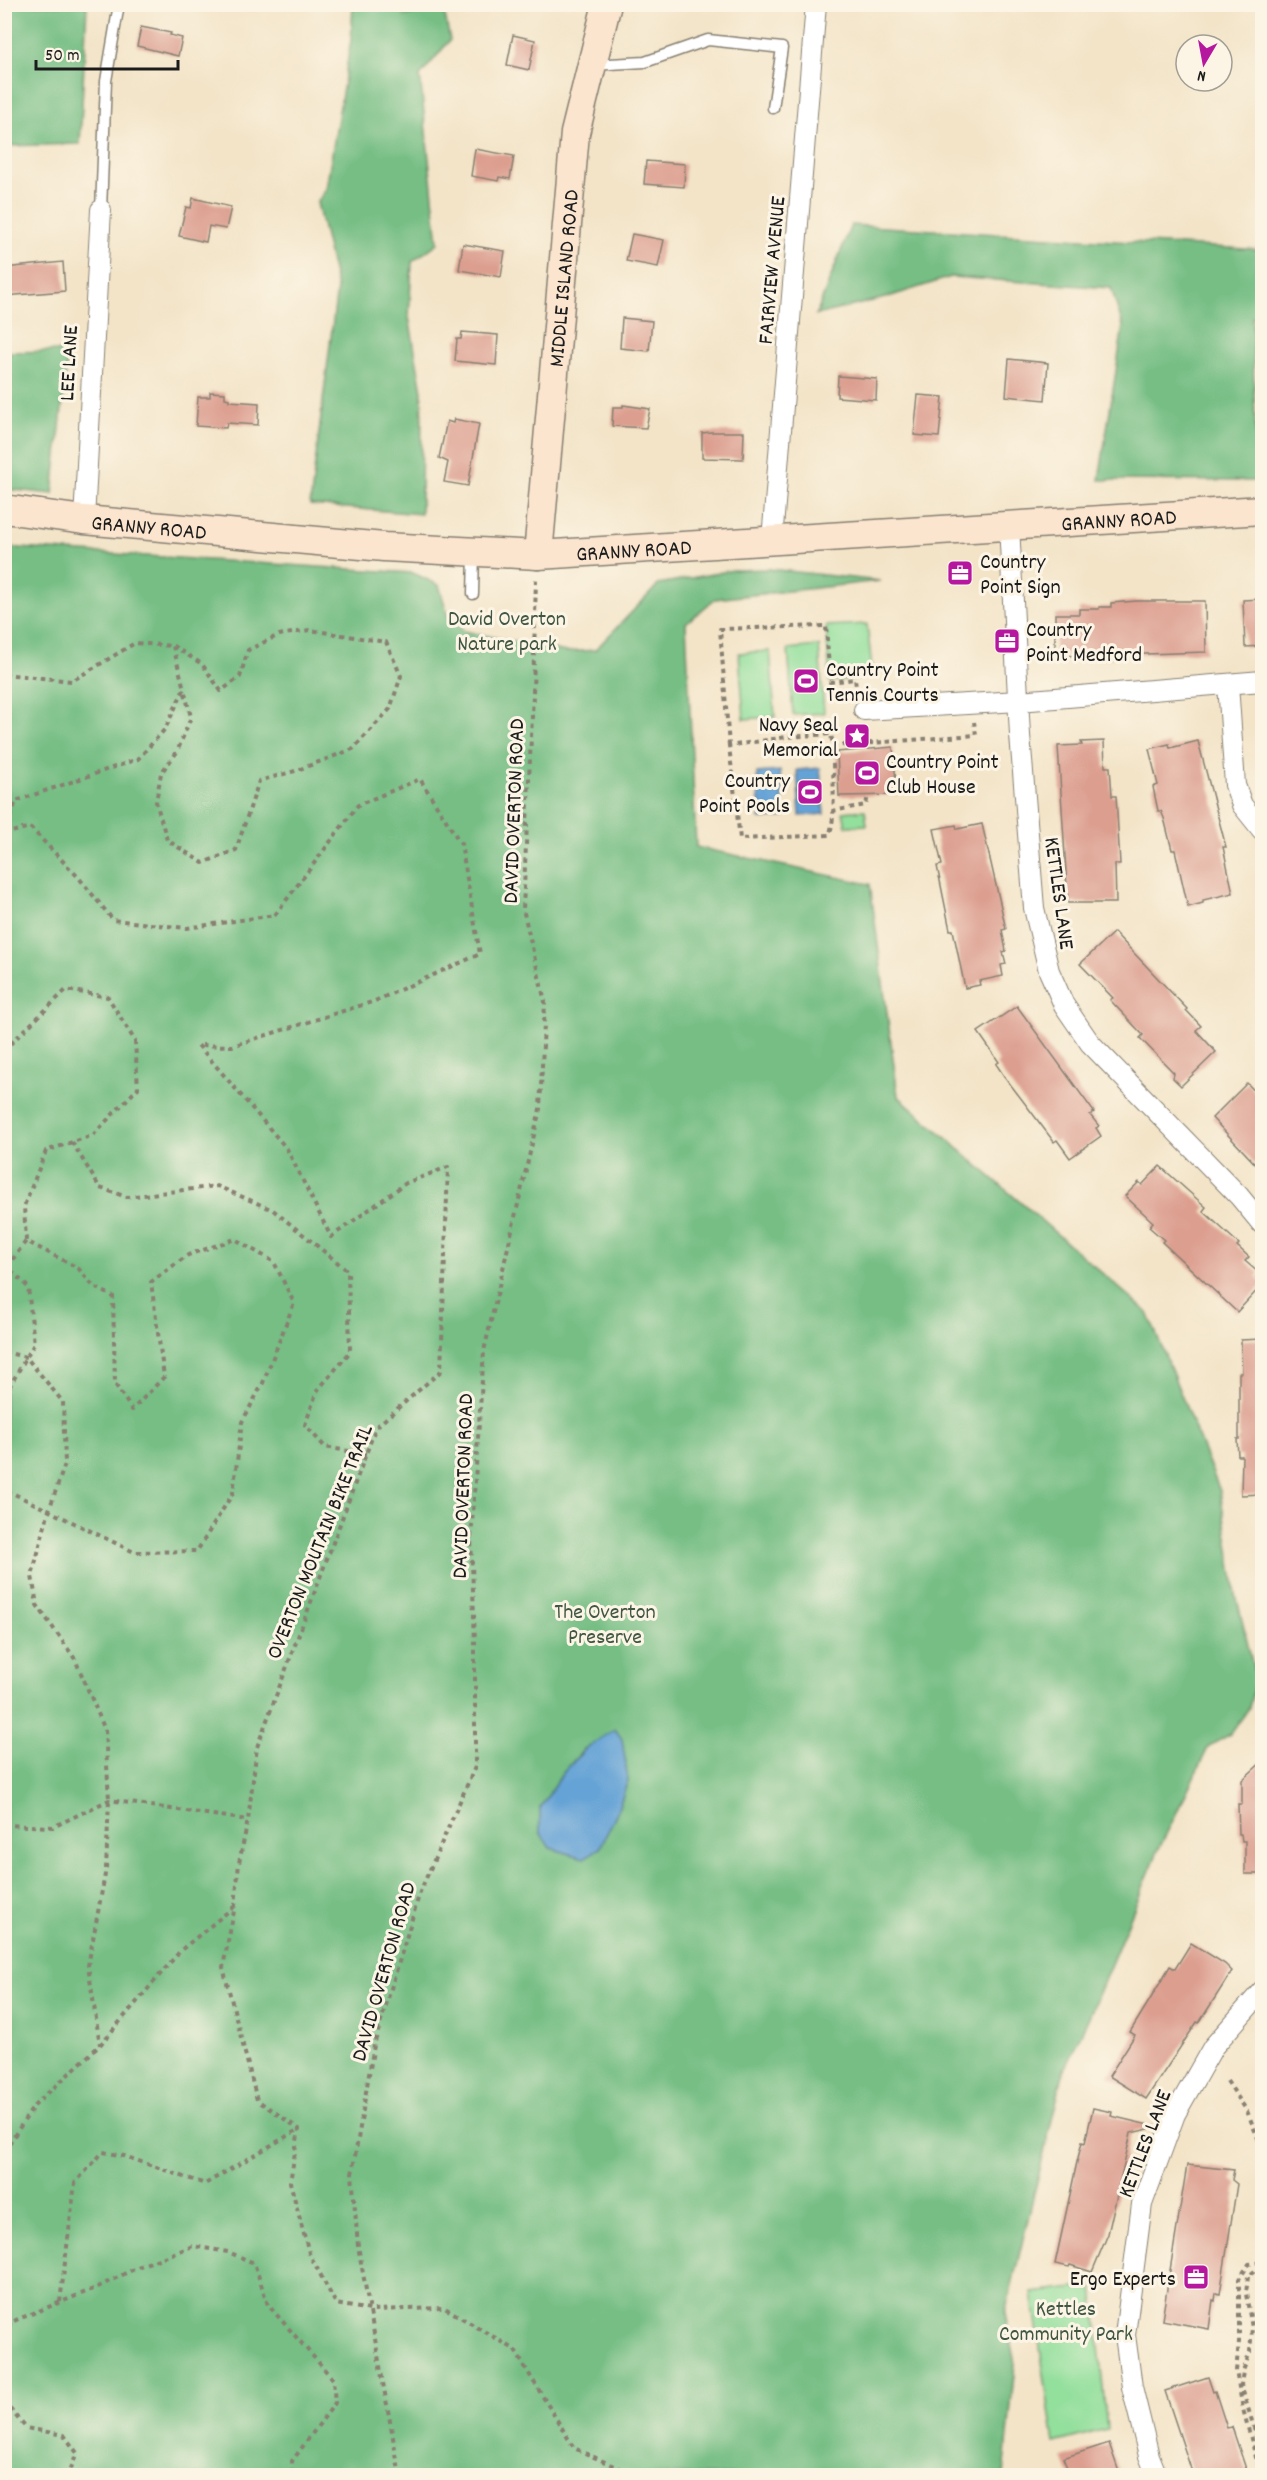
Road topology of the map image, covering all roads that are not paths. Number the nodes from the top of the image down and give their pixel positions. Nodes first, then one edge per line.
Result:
1 (119, 4) edge
2 (607, 4) edge
3 (816, 4) edge
4 (592, 65) junction
5 (773, 108) dead end
6 (101, 210) joint
7 (4, 509) edge
8 (1263, 510) edge
9 (84, 520) junction
10 (1009, 525) junction
11 (772, 540) junction
12 (474, 552) junction
13 (538, 555) junction
14 (473, 594) dead end
15 (1263, 681) edge
16 (1228, 684) junction
17 (1019, 702) junction
18 (864, 710) dead end
19 (1263, 830) edge
20 (1263, 1224) edge
21 (1263, 1991) edge
22 (1156, 2475) edge

1 - 6 lane
2 - 4 street, MIDDLE ISLAND ROAD
3 - 11 street, FAIRVIEW AVENUE
4 - 5 lane
4 - 13 street, MIDDLE ISLAND ROAD
6 - 9 street, LEE LANE
7 - 9 street, GRANNY ROAD
8 - 10 street, GRANNY ROAD
9 - 12 street, GRANNY ROAD
10 - 11 street, GRANNY ROAD
10 - 17 street, KETTLES LANE
11 - 13 street, GRANNY ROAD
12 - 13 street, GRANNY ROAD
12 - 14 lane
15 - 16 street
16 - 17 street
16 - 19 street
17 - 18 street
17 - 20 street, KETTLES LANE
21 - 22 street, KETTLES LANE

